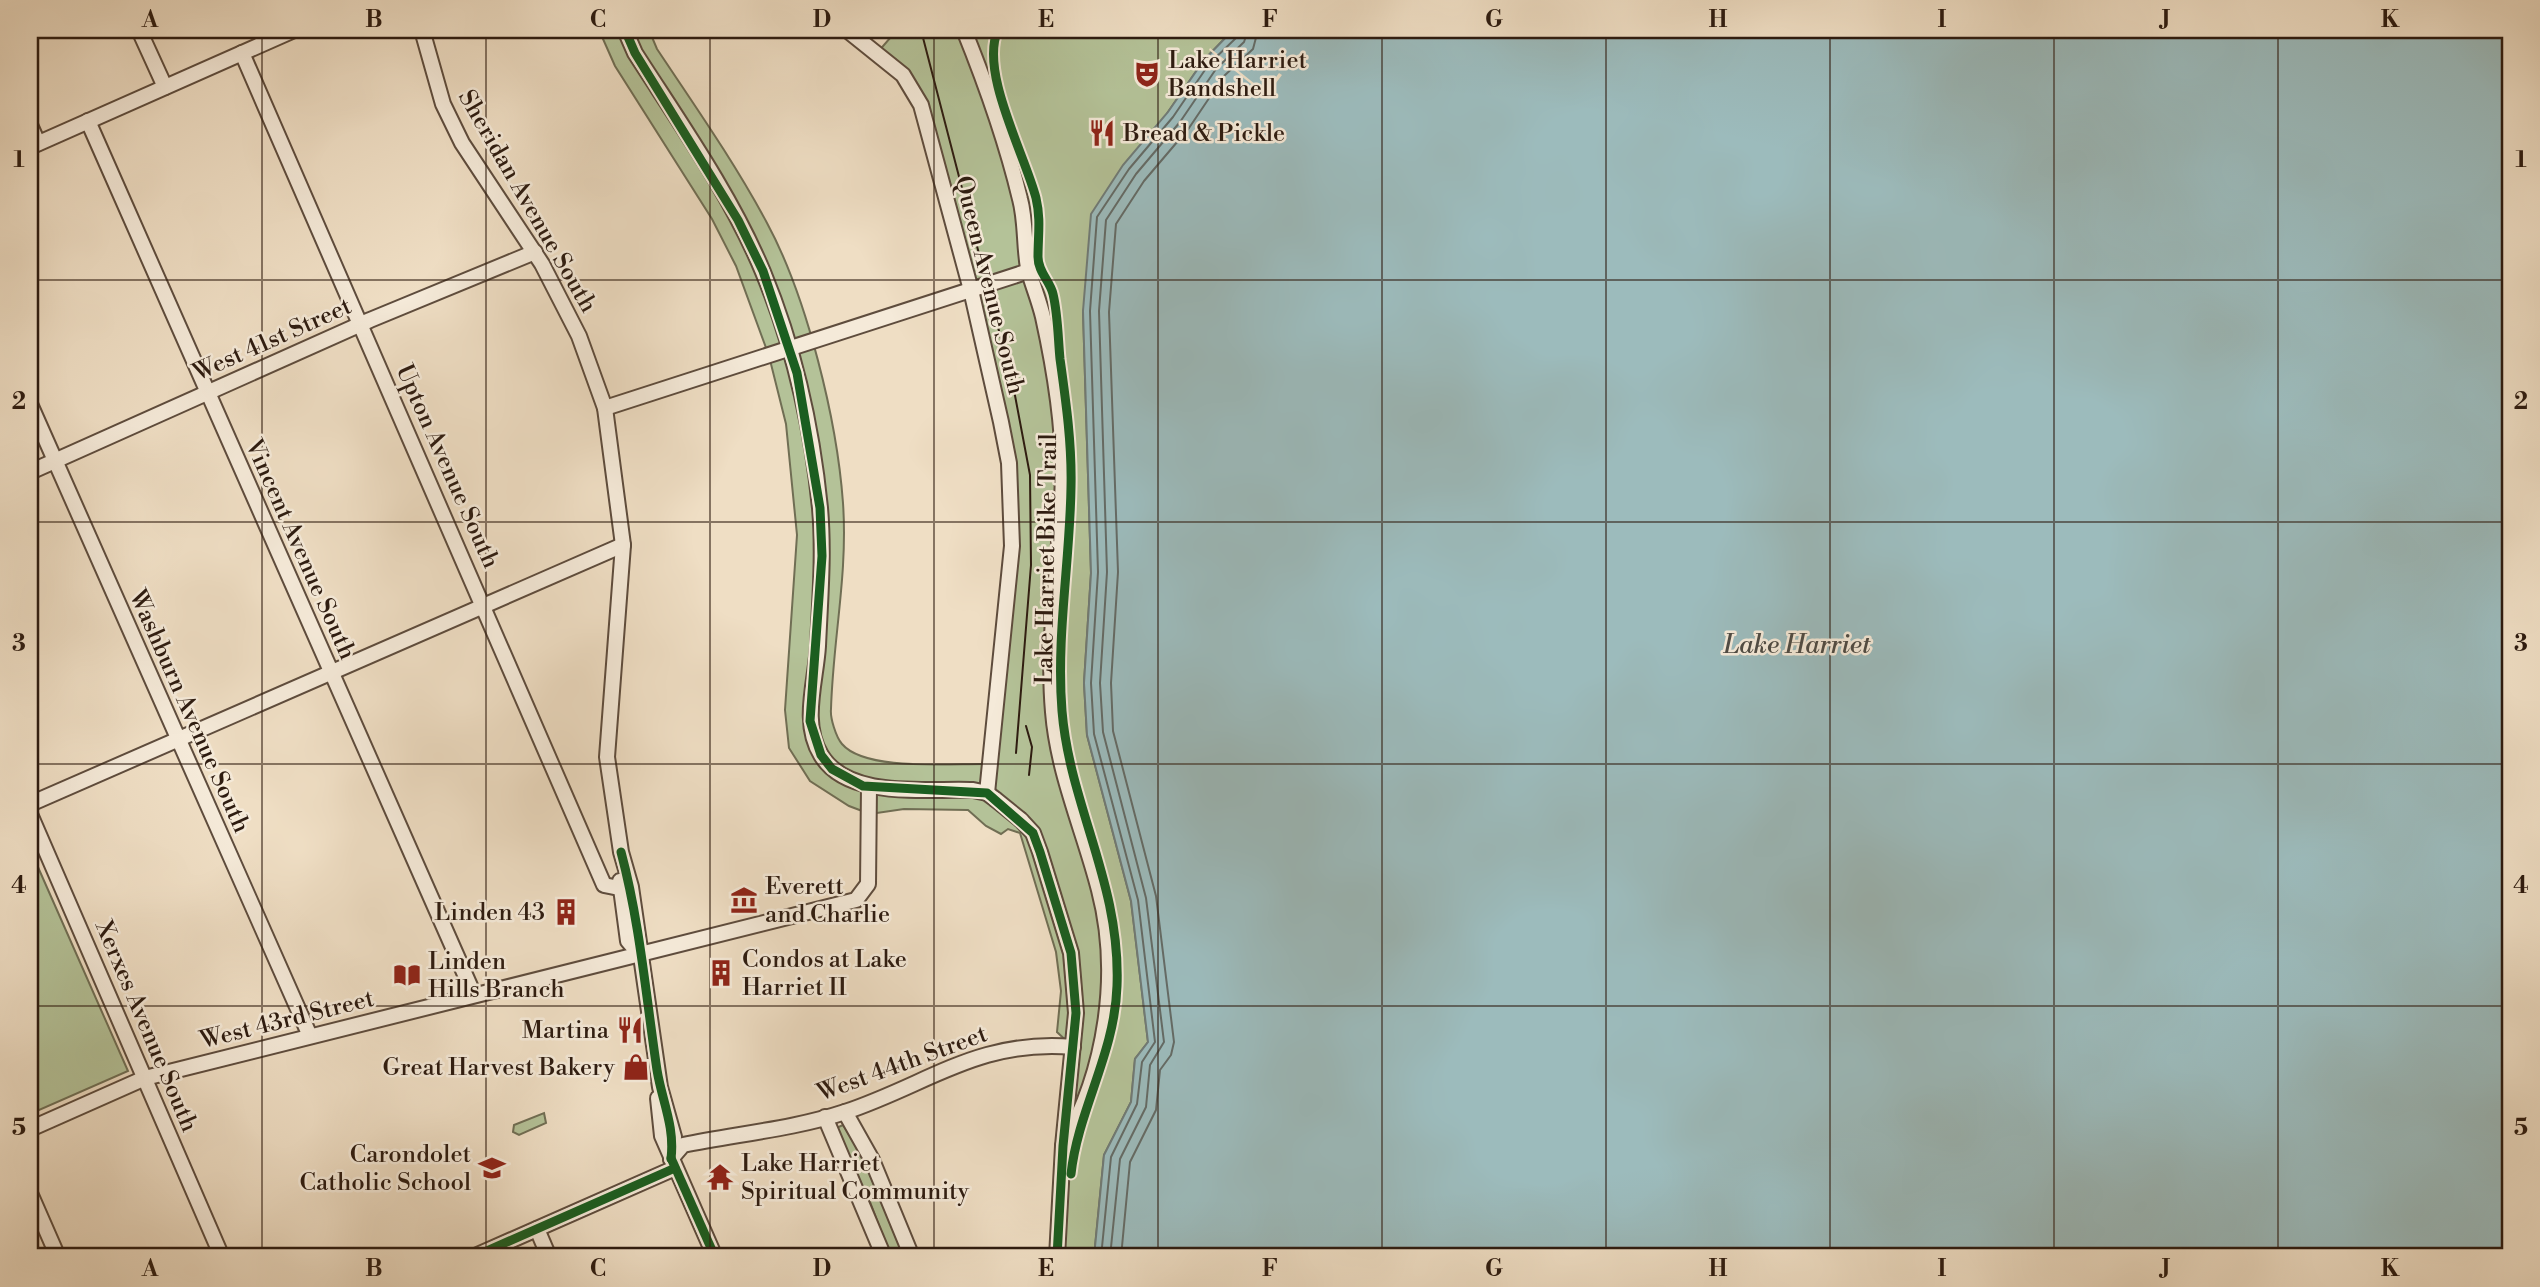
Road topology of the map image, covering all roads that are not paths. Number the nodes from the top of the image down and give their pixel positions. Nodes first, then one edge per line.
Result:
1 (139, 30) edge
2 (291, 30) edge
3 (422, 30) edge
4 (625, 30) edge
5 (847, 30) edge
6 (964, 30) edge
7 (242, 53) junction
8 (165, 87) junction
9 (88, 121) junction
10 (30, 125) edge
11 (34, 145) edge
12 (535, 251) junction
13 (1029, 271) junction
14 (971, 290) junction
15 (361, 325) junction
16 (790, 349) junction
17 (207, 393) junction
18 (30, 404) edge
19 (605, 408) junction
20 (54, 461) junction
21 (30, 472) edge
22 (623, 545) junction
23 (484, 605) junction
24 (330, 673) junction
25 (177, 740) junction
26 (869, 787) junction
27 (991, 796) junction
28 (30, 804) edge
29 (30, 814) edge
30 (621, 852) junction
31 (619, 888) junction
32 (639, 954) junction
33 (474, 995) junction
34 (310, 1036) junction
35 (1073, 1047) junction
36 (145, 1078) junction
37 (845, 1112) junction
38 (825, 1117) junction
39 (30, 1129) edge
40 (1063, 1146) junction
41 (673, 1163) junction
42 (30, 1194) edge
43 (537, 1229) junction
44 (58, 1257) edge
45 (222, 1257) edge
46 (473, 1257) edge
47 (549, 1257) edge
48 (715, 1257) edge
49 (884, 1257) edge
50 (912, 1257) edge
51 (1057, 1257) edge

1 - 8 street
2 - 7 street
3 - 12 street, Sheridan Avenue South
4 - 16 street
5 - 14 street, Queen Avenue South
6 - 13 street
7 - 8 street
7 - 15 street, Upton Avenue South
8 - 9 street
9 - 11 street
9 - 17 street, Vincent Avenue South
10 - 11 street
12 - 15 street, West 41st Street
12 - 19 street, Sheridan Avenue South
13 - 14 street
13 - 40 street
14 - 16 street
14 - 27 street, Queen Avenue South
15 - 17 street, West 41st Street
15 - 23 street, Upton Avenue South
16 - 19 street
16 - 26 street
17 - 20 street, West 41st Street
17 - 24 street, Vincent Avenue South
18 - 20 street, Washburn Avenue South
19 - 22 street, Sheridan Avenue South
20 - 21 street, West 41st Street
20 - 25 street, Washburn Avenue South
22 - 23 street
22 - 30 street, Sheridan Avenue South
23 - 24 street
23 - 31 street, Upton Avenue South
24 - 25 street
24 - 33 street, Vincent Avenue South
25 - 28 street
25 - 34 street, Washburn Avenue South
26 - 27 street
26 - 32 street, West 43rd Street
27 - 35 street, bridge
29 - 36 street, Xerxes Avenue South
30 - 31 street, Sheridan Avenue South
30 - 32 street, Sheridan Avenue South
31 - 32 street, Sheridan Avenue South
32 - 33 street, West 43rd Street
32 - 41 street
33 - 34 street, West 43rd Street
34 - 36 street, West 43rd Street
35 - 37 street, West 44th Street
35 - 40 street
36 - 39 street, West 43rd Street
36 - 45 street, Xerxes Avenue South
37 - 38 street, West 44th Street
37 - 50 street
38 - 41 street, West 44th Street
38 - 49 street
40 - 51 street
41 - 43 street, West 44th Street
41 - 48 street
42 - 44 street
43 - 46 street, West 44th Street
43 - 47 street

